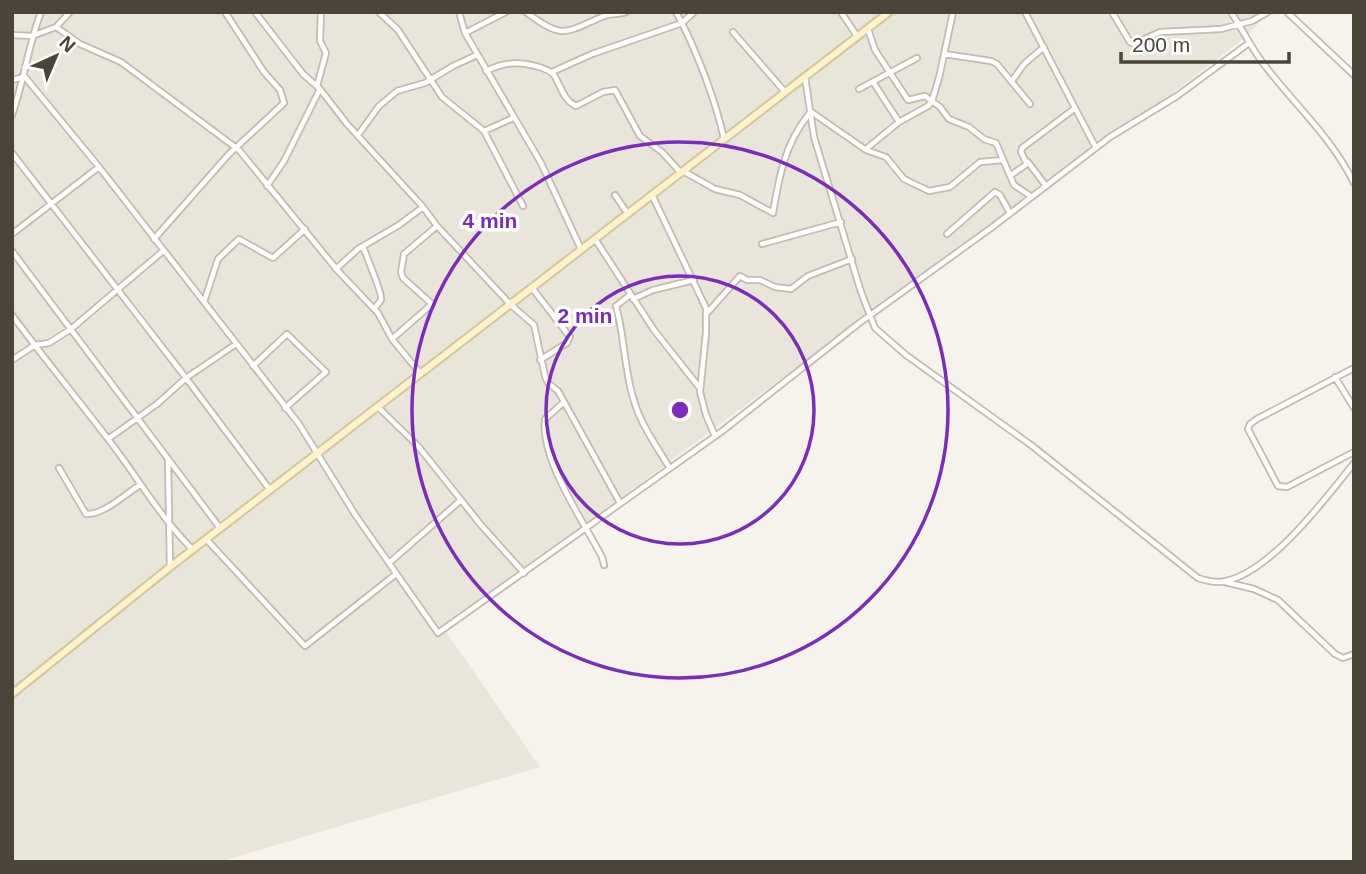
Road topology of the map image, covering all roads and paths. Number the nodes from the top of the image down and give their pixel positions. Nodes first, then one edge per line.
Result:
1 (41, 12) edge
2 (70, 12) edge
3 (225, 12) edge
4 (255, 12) edge
5 (321, 12) edge
6 (379, 12) edge
7 (459, 12) edge
8 (506, 12) edge
9 (526, 12) edge
10 (626, 12) edge
11 (676, 12) edge
12 (694, 12) edge
13 (841, 12) edge
14 (889, 12) edge
15 (953, 12) edge
16 (1025, 12) edge
17 (1112, 12) edge
18 (1230, 12) edge
19 (1268, 12) edge
20 (1287, 12) edge
21 (682, 23) junction
22 (1239, 24) junction
23 (56, 27) junction
24 (867, 28) junction
25 (733, 32) dead end
26 (465, 33) junction
27 (12, 35) edge
28 (32, 36) junction
29 (857, 36) junction
30 (1249, 43) junction
31 (1044, 47) junction
32 (944, 54) junction
33 (477, 55) junction
34 (917, 58) dead end
35 (486, 71) junction
36 (552, 72) junction
37 (889, 73) junction
38 (1354, 75) edge
39 (805, 76) junction
40 (25, 77) junction
41 (12, 80) edge
42 (431, 81) junction
43 (1012, 81) junction
44 (873, 82) junction
45 (319, 88) junction
46 (859, 89) dead end
47 (785, 92) junction
48 (932, 101) junction
49 (1030, 104) dead end
50 (1074, 109) junction
51 (809, 112) junction
52 (12, 115) edge
53 (513, 118) junction
54 (899, 122) junction
55 (484, 131) junction
56 (358, 135) junction
57 (724, 139) junction
58 (236, 148) junction
59 (1096, 148) junction
60 (866, 150) junction
61 (12, 153) edge
62 (1003, 160) junction
63 (1028, 162) junction
64 (99, 167) junction
65 (682, 172) junction
66 (1010, 176) junction
67 (1354, 183) edge
68 (267, 186) junction
69 (1046, 186) junction
70 (615, 195) dead end
71 (652, 195) junction
72 (1032, 197) junction
73 (51, 205) junction
74 (523, 206) dead end
75 (423, 207) junction
76 (1010, 213) junction
77 (628, 214) junction
78 (841, 222) junction
79 (438, 226) junction
80 (305, 229) junction
81 (12, 234) edge
82 (947, 234) dead end
83 (154, 239) junction
84 (595, 239) junction
85 (762, 244) dead end
86 (363, 246) junction
87 (581, 250) junction
88 (12, 251) edge
89 (163, 251) junction
90 (852, 259) junction
91 (336, 269) junction
92 (694, 281) junction
93 (532, 288) junction
94 (116, 289) junction
95 (632, 297) junction
96 (204, 302) junction
97 (511, 304) junction
98 (374, 309) junction
99 (707, 313) junction
100 (12, 315) edge
101 (870, 315) junction
102 (72, 329) junction
103 (392, 339) junction
104 (49, 343) junction
105 (236, 344) junction
106 (35, 345) junction
107 (44, 357) junction
108 (12, 360) edge
109 (540, 360) junction
110 (253, 366) junction
111 (1354, 368) edge
112 (421, 374) junction
113 (1335, 377) junction
114 (186, 378) junction
115 (700, 388) junction
116 (565, 402) junction
117 (378, 407) junction
118 (285, 408) junction
119 (1354, 408) edge
120 (138, 418) junction
121 (715, 436) junction
122 (108, 439) junction
123 (1354, 452) edge
124 (317, 454) junction
125 (168, 459) junction
126 (1354, 463) edge
127 (668, 467) junction
128 (59, 468) dead end
129 (140, 485) junction
130 (270, 491) junction
131 (461, 500) junction
132 (620, 503) junction
133 (170, 527) junction
134 (220, 529) junction
135 (587, 529) junction
136 (207, 540) junction
137 (193, 550) junction
138 (389, 563) junction
139 (604, 565) dead end
140 (170, 567) junction
141 (524, 573) junction
142 (396, 574) junction
143 (1222, 582) junction
144 (1354, 654) edge
145 (12, 694) edge

1 - 28 street
2 - 23 street
3 - 58 street
4 - 45 street
5 - 45 street
6 - 42 street
7 - 26 street
8 - 26 street
9 - 10 street
11 - 21 street
12 - 21 street
13 - 29 street
14 - 24 main road
15 - 32 street
16 - 31 street
17 - 22 street
18 - 22 street
19 - 22 street
20 - 38 street
21 - 36 street
21 - 57 street
22 - 30 street
23 - 28 street
23 - 58 street
24 - 29 main road
24 - 37 street
25 - 47 street
26 - 33 street
27 - 28 street
28 - 40 street
29 - 39 main road
30 - 59 street
30 - 67 street
31 - 43 street
31 - 50 street
32 - 43 street
32 - 48 street
33 - 35 street
33 - 42 street
34 - 37 street
35 - 36 street
35 - 53 street
36 - 65 street
37 - 44 street
37 - 48 street
39 - 47 main road
39 - 51 street
40 - 41 street
40 - 52 street
40 - 64 street
42 - 55 street
42 - 56 street
43 - 49 street
44 - 46 street
44 - 54 street
45 - 56 street
45 - 68 street
47 - 57 main road
48 - 54 street
48 - 62 street
50 - 59 street
50 - 63 street
51 - 60 street
51 - 65 street
51 - 78 street
53 - 55 street
53 - 87 street
54 - 60 street
55 - 74 street
56 - 75 street
57 - 65 main road
58 - 68 street
58 - 83 street
59 - 69 street
60 - 62 street
61 - 73 street
62 - 66 street
63 - 66 street
63 - 69 street
64 - 73 street
64 - 83 street
65 - 71 main road
66 - 72 street
68 - 80 street
69 - 72 street
70 - 77 street
71 - 77 main road
71 - 92 street
72 - 76 street
73 - 81 street
73 - 94 street
75 - 79 street
75 - 86 street
76 - 82 street
76 - 101 street
77 - 84 main road
78 - 85 street
78 - 90 street
79 - 97 street
79 - 103 street
80 - 91 street
80 - 96 street
83 - 89 street
84 - 87 main road
84 - 95 street
86 - 91 street
86 - 98 street
87 - 93 main road
88 - 102 street
89 - 94 street
89 - 96 street
90 - 99 street
90 - 101 street
91 - 98 street
92 - 95 street
92 - 99 street
93 - 97 main road
93 - 109 street
94 - 102 street
94 - 114 street
95 - 115 street
95 - 127 street
96 - 105 street
97 - 109 street
97 - 112 main road
98 - 103 street
99 - 115 street
100 - 106 street
101 - 121 street
101 - 143 street
102 - 104 street
102 - 120 street
103 - 112 street
104 - 106 street
104 - 107 street
105 - 110 street
105 - 114 street
106 - 107 street
106 - 108 street
107 - 122 street
109 - 116 street
110 - 118 street
110 - 118 street
111 - 113 street
112 - 117 main road
113 - 119 street
113 - 123 street
114 - 120 street
114 - 130 street
115 - 121 street
116 - 132 street
116 - 135 street
117 - 124 main road
117 - 131 street
118 - 124 street
120 - 122 street
120 - 125 street
121 - 127 street
122 - 129 street
124 - 130 main road
124 - 138 street
125 - 133 street
125 - 134 street
126 - 143 street
127 - 132 street
128 - 129 street
129 - 133 street
130 - 134 main road
131 - 138 street
131 - 141 street
132 - 135 street
133 - 137 street
133 - 140 street
134 - 136 main road
135 - 139 street
135 - 141 street
136 - 137 main road
136 - 142 street
137 - 140 main road
138 - 142 street
140 - 145 main road
141 - 142 street
143 - 144 street

